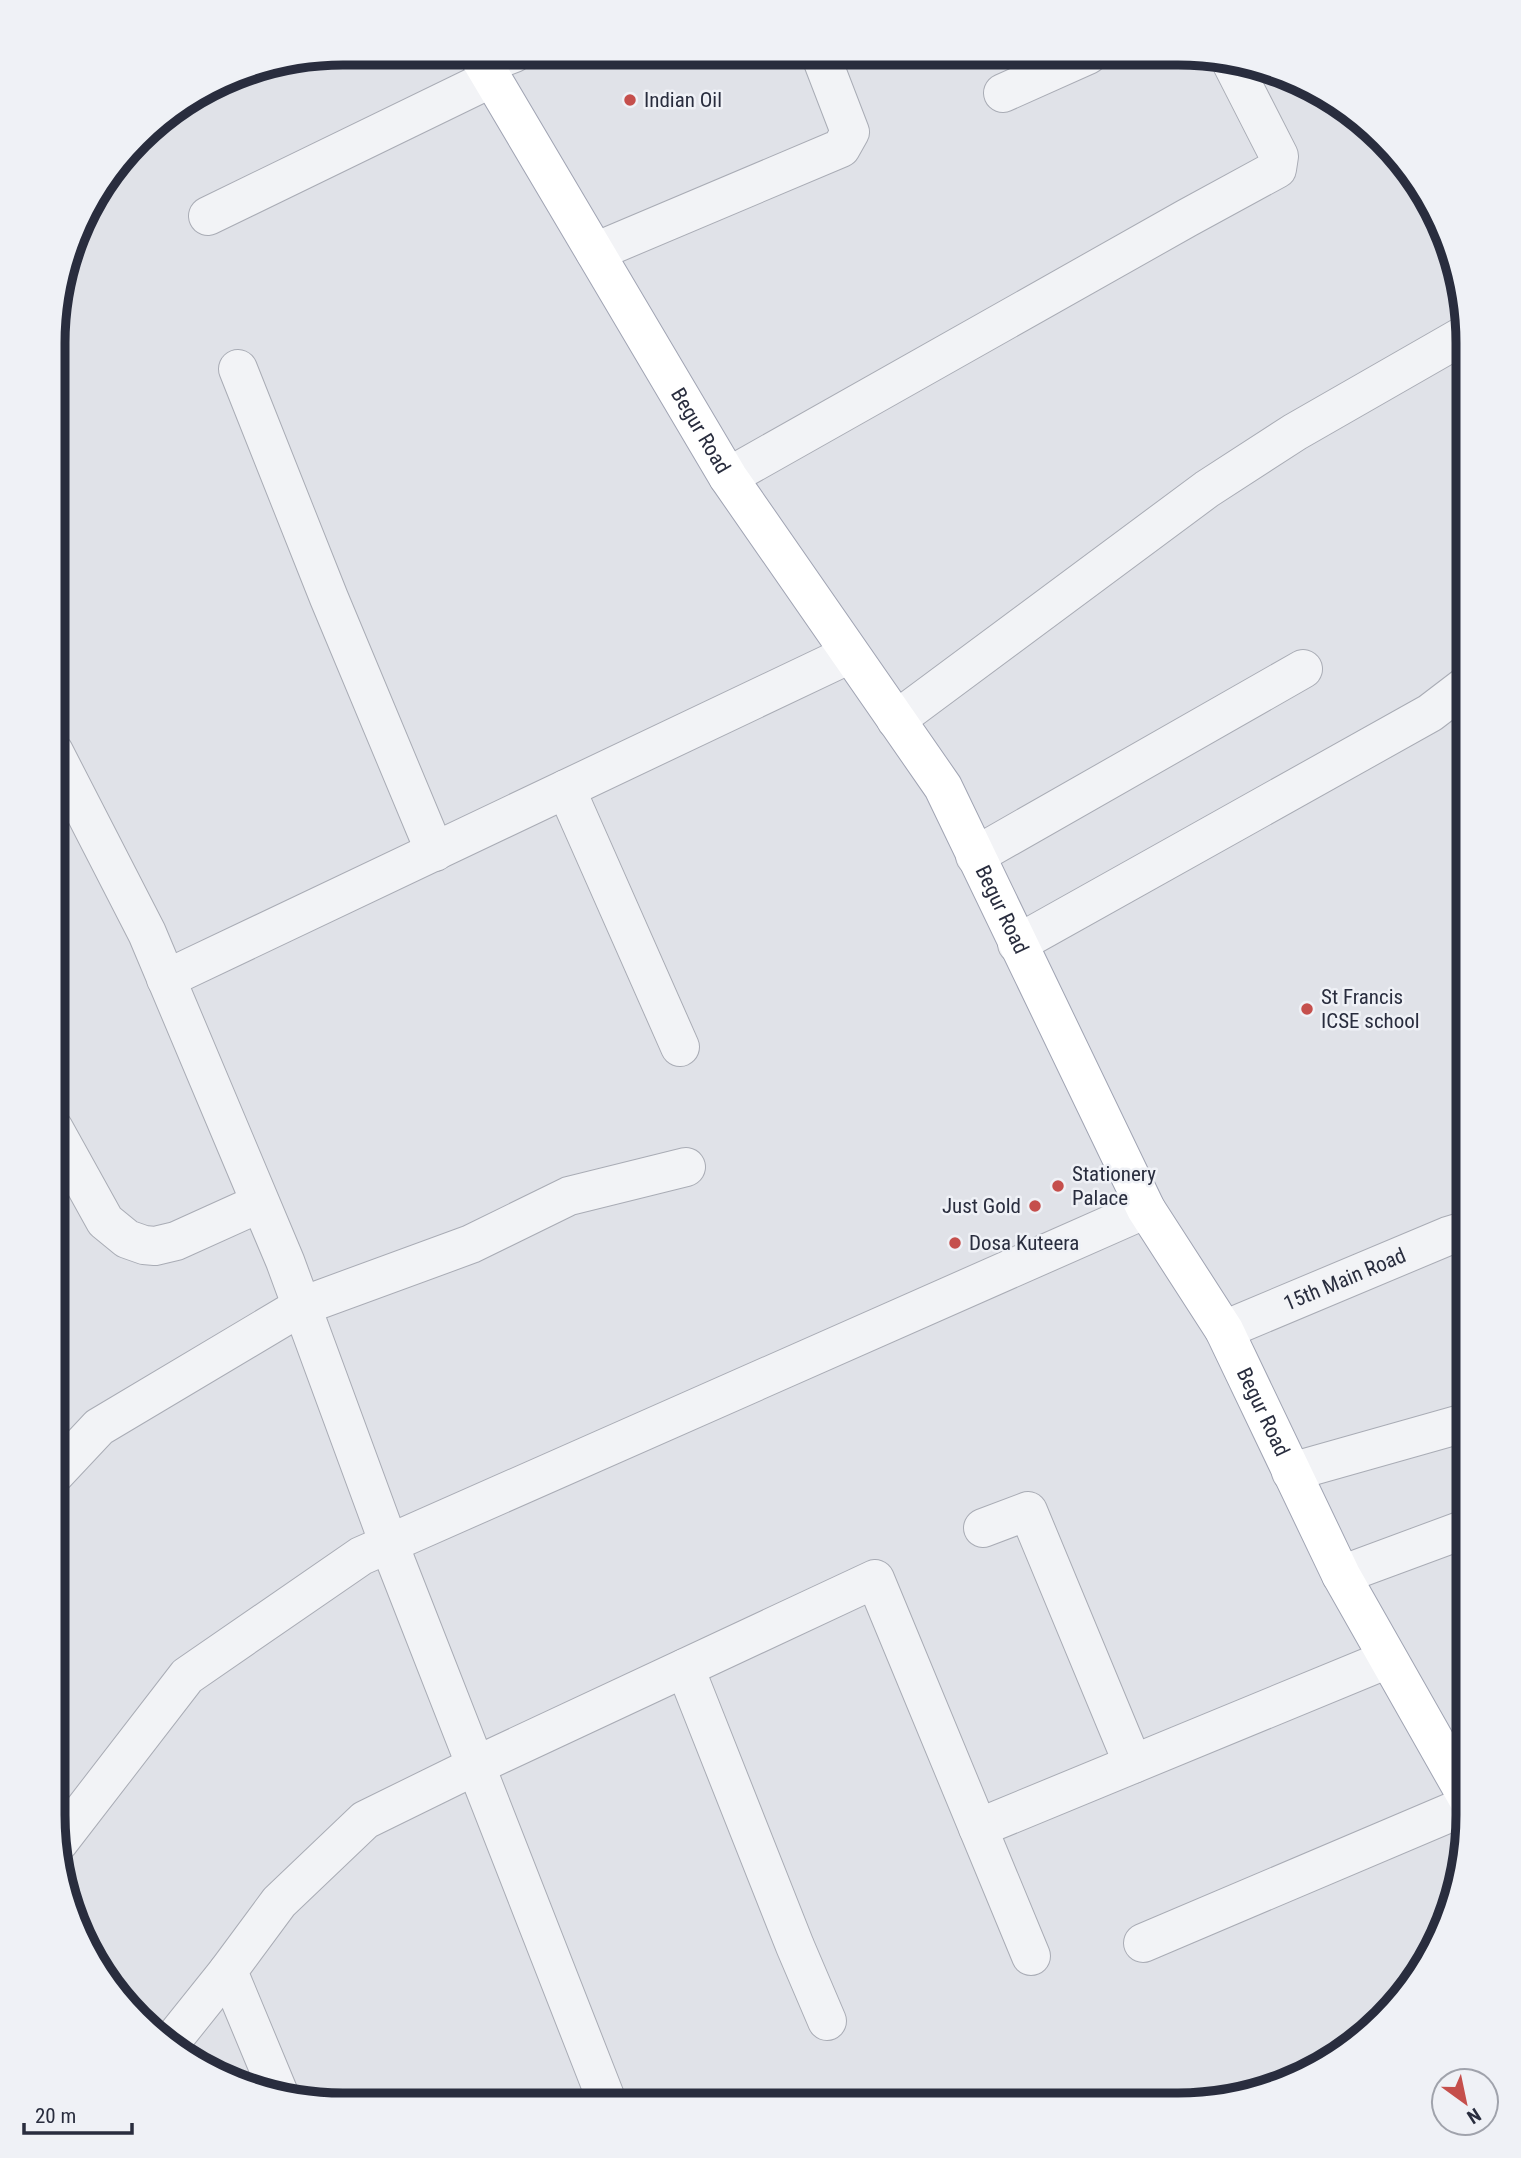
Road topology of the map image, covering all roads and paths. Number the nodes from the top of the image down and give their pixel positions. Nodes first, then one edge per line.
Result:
1 (485, 65) edge
2 (493, 65) edge
3 (824, 65) edge
4 (1066, 65) edge
5 (1236, 71) edge
6 (1003, 93) dead end
7 (208, 216) dead end
8 (595, 252) junction
9 (1456, 340) edge
10 (239, 369) dead end
11 (728, 477) junction
12 (850, 654) junction
13 (1303, 669) dead end
14 (1456, 693) edge
15 (896, 720) junction
16 (65, 773) edge
17 (566, 789) junction
18 (435, 852) junction
19 (975, 856) junction
20 (1017, 944) junction
21 (166, 979) junction
22 (680, 1047) dead end
23 (65, 1149) edge
24 (686, 1167) dead end
25 (260, 1203) junction
26 (1146, 1209) junction
27 (1456, 1234) edge
28 (302, 1306) junction
29 (1224, 1330) junction
30 (1456, 1425) edge
31 (65, 1463) edge
32 (1292, 1472) junction
33 (983, 1528) dead end
34 (1456, 1532) edge
35 (389, 1544) junction
36 (1340, 1575) junction
37 (1388, 1659) junction
38 (685, 1668) junction
39 (1133, 1765) junction
40 (475, 1766) junction
41 (1456, 1778) edge
42 (1456, 1810) edge
43 (978, 1828) junction
44 (65, 1834) edge
45 (1143, 1943) dead end
46 (1031, 1956) dead end
47 (228, 1971) junction
48 (827, 2021) dead end
49 (175, 2037) edge
50 (275, 2085) edge
51 (604, 2093) edge

1 - 7 street
2 - 8 main road, Begur Road
3 - 8 street
4 - 6 street
5 - 11 street
8 - 11 main road, Begur Road
9 - 15 street
10 - 18 street
11 - 12 main road, Begur Road
12 - 15 main road, Begur Road
12 - 17 street
13 - 19 street
14 - 20 street
15 - 19 main road, Begur Road
16 - 21 street
17 - 18 street
17 - 22 street
18 - 21 street
19 - 20 main road, Begur Road
20 - 26 main road, Begur Road
21 - 25 street
23 - 25 street
24 - 28 street
25 - 28 street
26 - 29 main road, Begur Road
26 - 35 street
27 - 29 street, 15th Main Road
28 - 31 street
28 - 35 street
29 - 32 main road, Begur Road
30 - 32 street
32 - 36 main road, Begur Road
33 - 39 street
34 - 36 street
35 - 40 street
35 - 44 street
36 - 37 main road, Begur Road
37 - 39 street
37 - 41 main road, Begur Road
38 - 40 street
38 - 43 street
38 - 48 street
39 - 43 street
40 - 47 street
40 - 51 street
42 - 45 street
43 - 46 street
47 - 49 street
47 - 50 street

